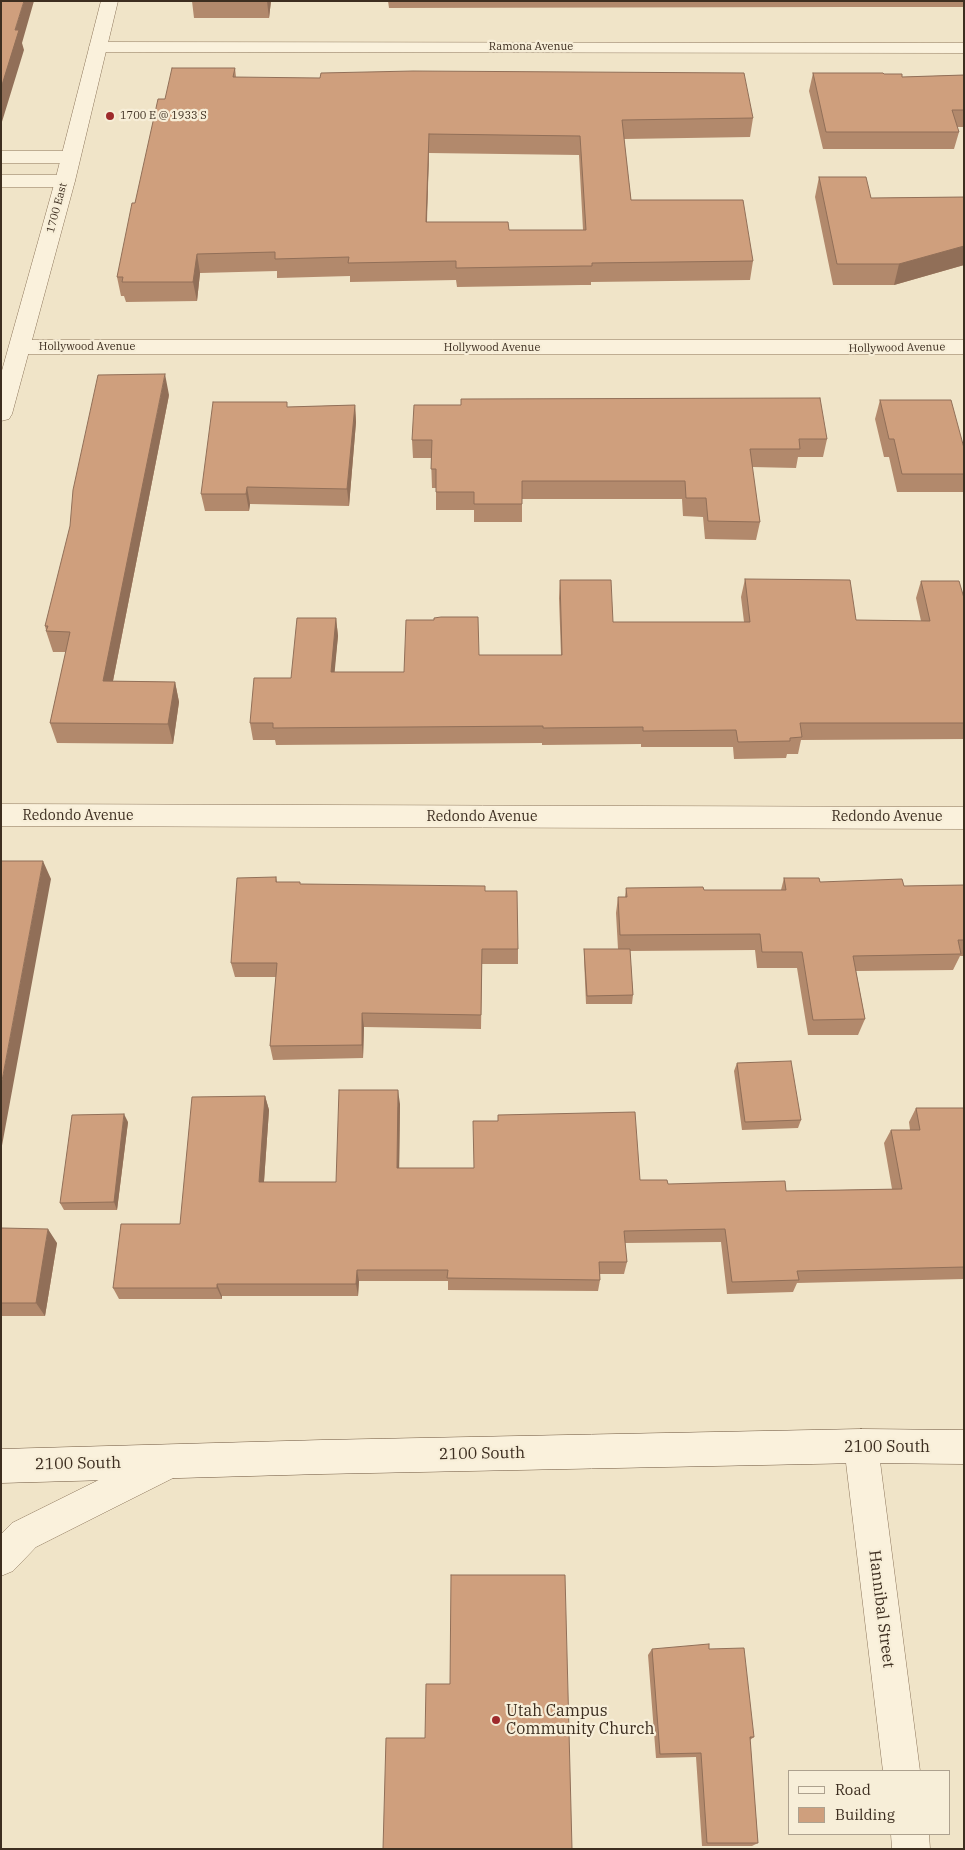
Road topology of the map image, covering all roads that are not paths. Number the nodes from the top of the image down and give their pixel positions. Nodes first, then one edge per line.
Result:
1 (110, 1) edge
2 (98, 47) junction
3 (964, 48) edge
4 (1, 157) edge
5 (70, 157) junction
6 (1, 181) edge
7 (65, 181) junction
8 (21, 347) junction
9 (964, 347) edge
10 (1, 414) edge
11 (1, 816) edge
12 (964, 818) edge
13 (861, 1446) junction
14 (964, 1446) edge
15 (169, 1462) junction
16 (1, 1466) edge
17 (1, 1559) edge
18 (902, 1770) edge
19 (910, 1835) edge
20 (911, 1849) edge

1 - 2 street, 1700 East
2 - 3 street, Ramona Avenue
2 - 5 street, 1700 East
4 - 5 street
5 - 7 street, 1700 East
6 - 7 street
7 - 8 street, 1700 East
8 - 9 street, Hollywood Avenue
8 - 10 street, 1700 East
11 - 12 street, Redondo Avenue
13 - 14 street, 2100 South
13 - 15 street, 2100 South
13 - 18 street, Hannibal Street
15 - 16 street, 2100 South
15 - 17 street
19 - 20 street

